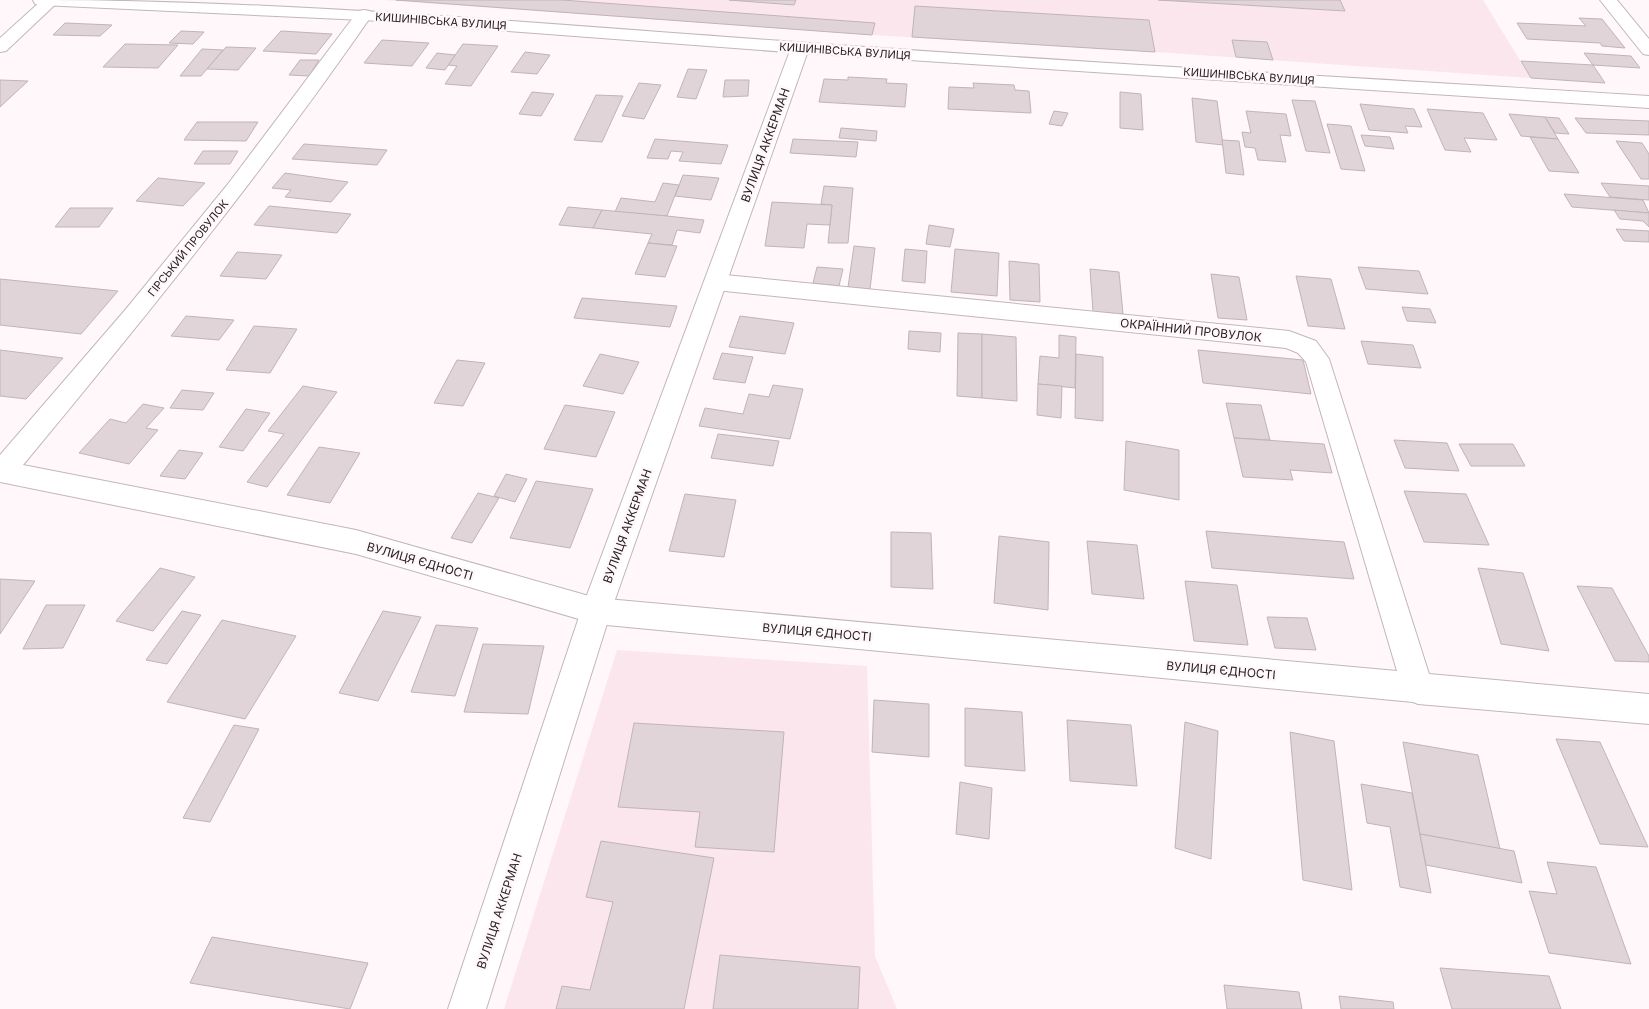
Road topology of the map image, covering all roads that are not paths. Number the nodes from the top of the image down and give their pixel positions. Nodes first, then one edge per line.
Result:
1 (41, 0) edge
2 (52, 0) edge
3 (1608, 0) edge
4 (364, 15) junction
5 (0, 47) edge
6 (800, 48) junction
7 (1649, 50) edge
8 (1649, 102) edge
9 (715, 282) junction
10 (1, 471) edge
11 (596, 611) junction
12 (1418, 689) junction
13 (1649, 709) edge
14 (467, 1009) edge

1 - 2 street, КИШИНІВСЬКА ВУЛИЦЯ
2 - 4 street, КИШИНІВСЬКА ВУЛИЦЯ
2 - 5 street
3 - 7 street
4 - 6 street, КИШИНІВСЬКА ВУЛИЦЯ
4 - 10 street, ГІРСЬКИЙ ПРОВУЛОК
6 - 8 street, КИШИНІВСЬКА ВУЛИЦЯ
6 - 9 street, ВУЛИЦЯ АККЕРМАН
9 - 11 street, ВУЛИЦЯ АККЕРМАН
9 - 12 street, ОКРАЇННИЙ ПРОВУЛОК
10 - 11 street, ВУЛИЦЯ ЄДНОСТІ
11 - 12 street, ВУЛИЦЯ ЄДНОСТІ
11 - 14 street, ВУЛИЦЯ АККЕРМАН
12 - 13 street, ВУЛИЦЯ ЄДНОСТІ

